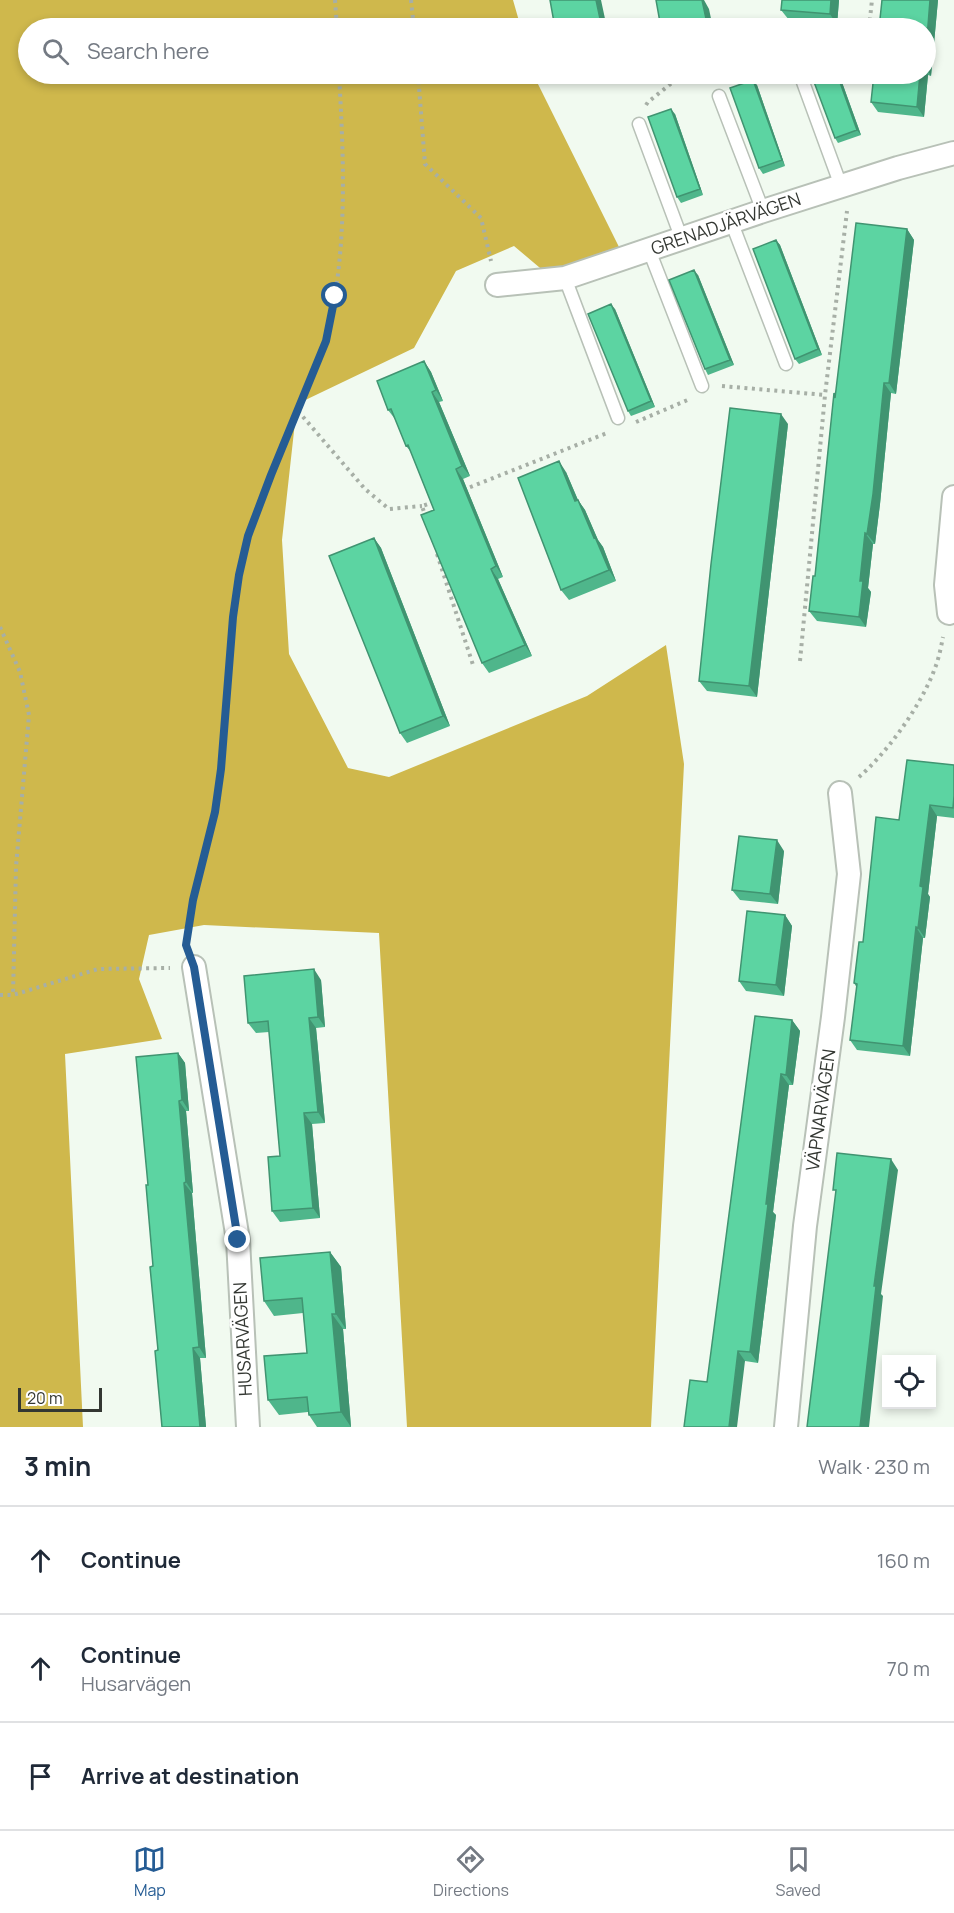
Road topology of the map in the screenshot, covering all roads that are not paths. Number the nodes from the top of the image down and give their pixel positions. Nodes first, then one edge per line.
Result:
1 (804, 84) edge
2 (719, 96) dead end
3 (639, 124) road end
4 (954, 153) edge
5 (846, 185) junction
6 (763, 211) junction
7 (731, 221) junction
8 (681, 237) junction
9 (648, 250) junction
10 (565, 278) junction
11 (497, 285) road end
12 (786, 364) dead end
13 (708, 387) road end
14 (618, 418) dead end
15 (954, 497) edge
16 (949, 613) road end
17 (840, 793) road end
18 (194, 967) road end
19 (248, 1427) edge
20 (786, 1427) edge

1 - 5 lane
2 - 6 lane
3 - 8 lane
4 - 5 street, GRENADJÄRVÄGEN
5 - 6 street, GRENADJÄRVÄGEN
6 - 7 street, GRENADJÄRVÄGEN
7 - 8 street, GRENADJÄRVÄGEN
7 - 12 lane
8 - 9 street, GRENADJÄRVÄGEN
9 - 10 street, GRENADJÄRVÄGEN
9 - 13 lane
10 - 11 street, GRENADJÄRVÄGEN
10 - 14 lane
15 - 16 street
17 - 20 street, VÄPNARVÄGEN
18 - 19 street, HUSARVÄGEN

